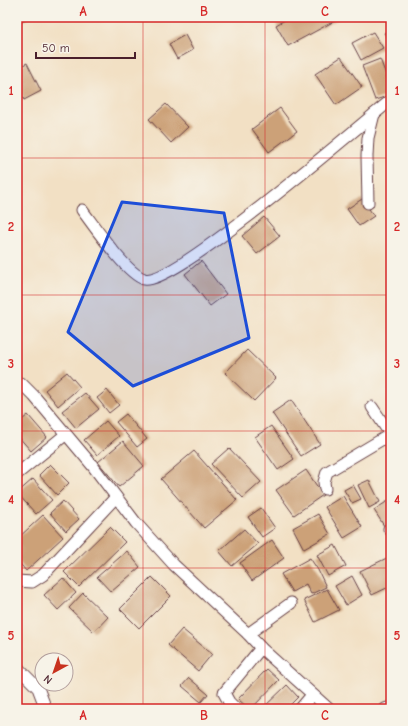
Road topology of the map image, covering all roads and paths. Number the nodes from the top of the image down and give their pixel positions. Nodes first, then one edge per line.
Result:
1 (391, 100) edge
2 (374, 114) junction
3 (368, 203) dead end
4 (82, 210) dead end
5 (17, 382) edge
6 (372, 407) dead end
7 (390, 434) edge
8 (65, 435) junction
9 (17, 474) edge
10 (325, 489) dead end
11 (116, 497) junction
12 (17, 581) edge
13 (291, 603) dead end
14 (248, 634) junction
15 (261, 648) junction
16 (17, 666) edge
17 (312, 695) junction
18 (391, 707) edge
19 (46, 709) edge
20 (236, 709) edge
21 (300, 709) edge
22 (329, 709) edge
23 (385, 709) edge

1 - 2 street
2 - 3 street
2 - 4 street
5 - 8 street
6 - 7 street
7 - 10 street
8 - 9 street
8 - 11 street
11 - 12 street
11 - 14 street
13 - 14 street
14 - 15 street
15 - 17 street
15 - 20 street
16 - 19 street
17 - 21 street
17 - 22 street
18 - 23 street

